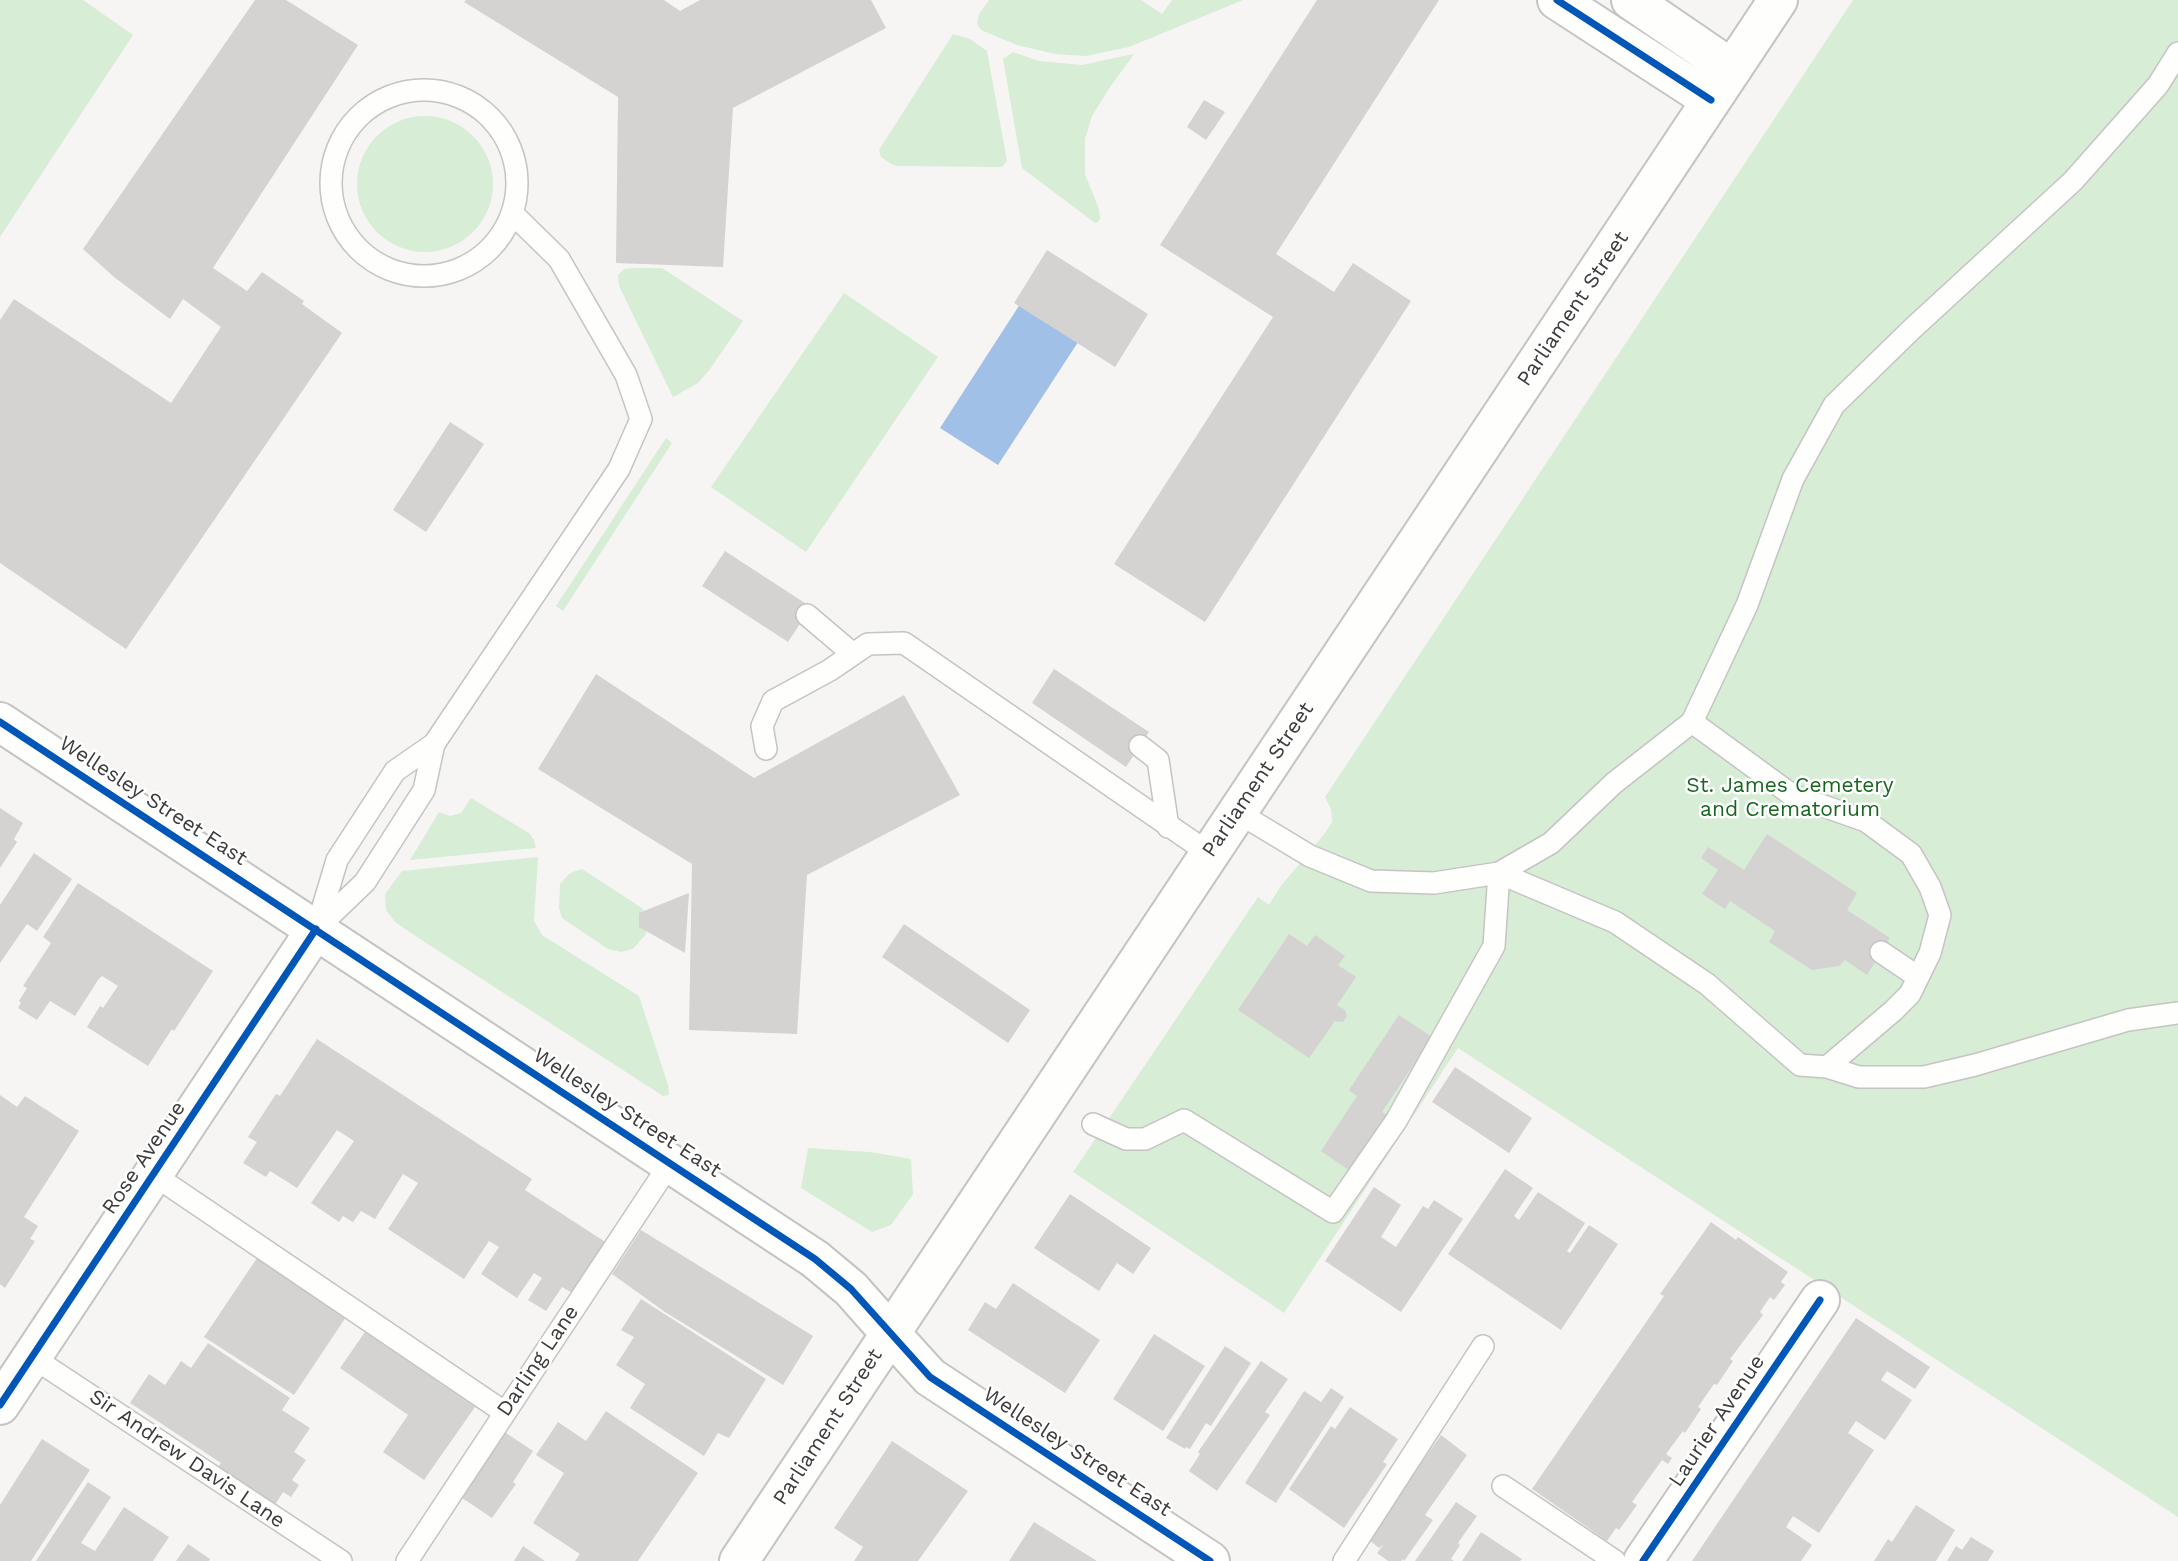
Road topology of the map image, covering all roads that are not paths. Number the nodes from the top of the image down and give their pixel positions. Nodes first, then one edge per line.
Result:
1 (1557, 0) edge
2 (1631, 0) edge
3 (1778, 0) edge
4 (2178, 53) edge
5 (1732, 69) junction
6 (1711, 100) junction
7 (512, 213) junction
8 (807, 615) dead end
9 (853, 654) junction
10 (0, 722) edge
11 (1692, 722) junction
12 (434, 744) junction
13 (1140, 746) dead end
14 (765, 749) dead end
15 (1237, 812) junction
16 (1168, 827) junction
17 (1210, 854) junction
18 (1499, 873) junction
19 (316, 929) junction
20 (1881, 952) dead end
21 (1918, 977) junction
22 (2178, 1013) edge
23 (1827, 1067) junction
24 (1093, 1124) dead end
25 (671, 1163) junction
26 (154, 1175) junction
27 (1820, 1300) dead end
28 (890, 1333) junction
29 (1483, 1346) dead end
30 (32, 1357) junction
31 (0, 1405) edge
32 (505, 1412) junction
33 (1503, 1486) dead end
34 (1187, 1555) edge
35 (341, 1561) edge
36 (407, 1561) edge
37 (739, 1561) edge
38 (1344, 1561) edge
39 (1615, 1561) edge
40 (1643, 1561) edge

1 - 6 street
2 - 5 street
3 - 5 street, Parliament Street
4 - 11 lane
5 - 6 street, Parliament Street
6 - 15 street, Parliament Street
7 - 7 lane
7 - 12 lane
8 - 9 lane
9 - 14 lane
9 - 16 lane
10 - 19 street, Wellesley Street East
11 - 18 lane
11 - 21 lane
12 - 19 lane
12 - 19 lane
13 - 16 lane
15 - 17 street, Parliament Street
15 - 18 lane
16 - 17 lane
17 - 28 street, Parliament Street
18 - 23 lane
18 - 24 lane
19 - 25 street, Wellesley Street East
19 - 26 street, Rose Avenue
20 - 21 lane
21 - 23 lane
22 - 23 lane
25 - 28 street, Wellesley Street East
25 - 32 lane, Darling Lane
26 - 30 street, Rose Avenue
26 - 32 lane
27 - 40 street, Laurier Avenue
28 - 34 street, Wellesley Street East
28 - 37 street, Parliament Street
29 - 38 lane
30 - 31 street, Rose Avenue
30 - 35 lane, Sir Andrew Davis Lane
32 - 36 lane, Darling Lane
33 - 39 lane

